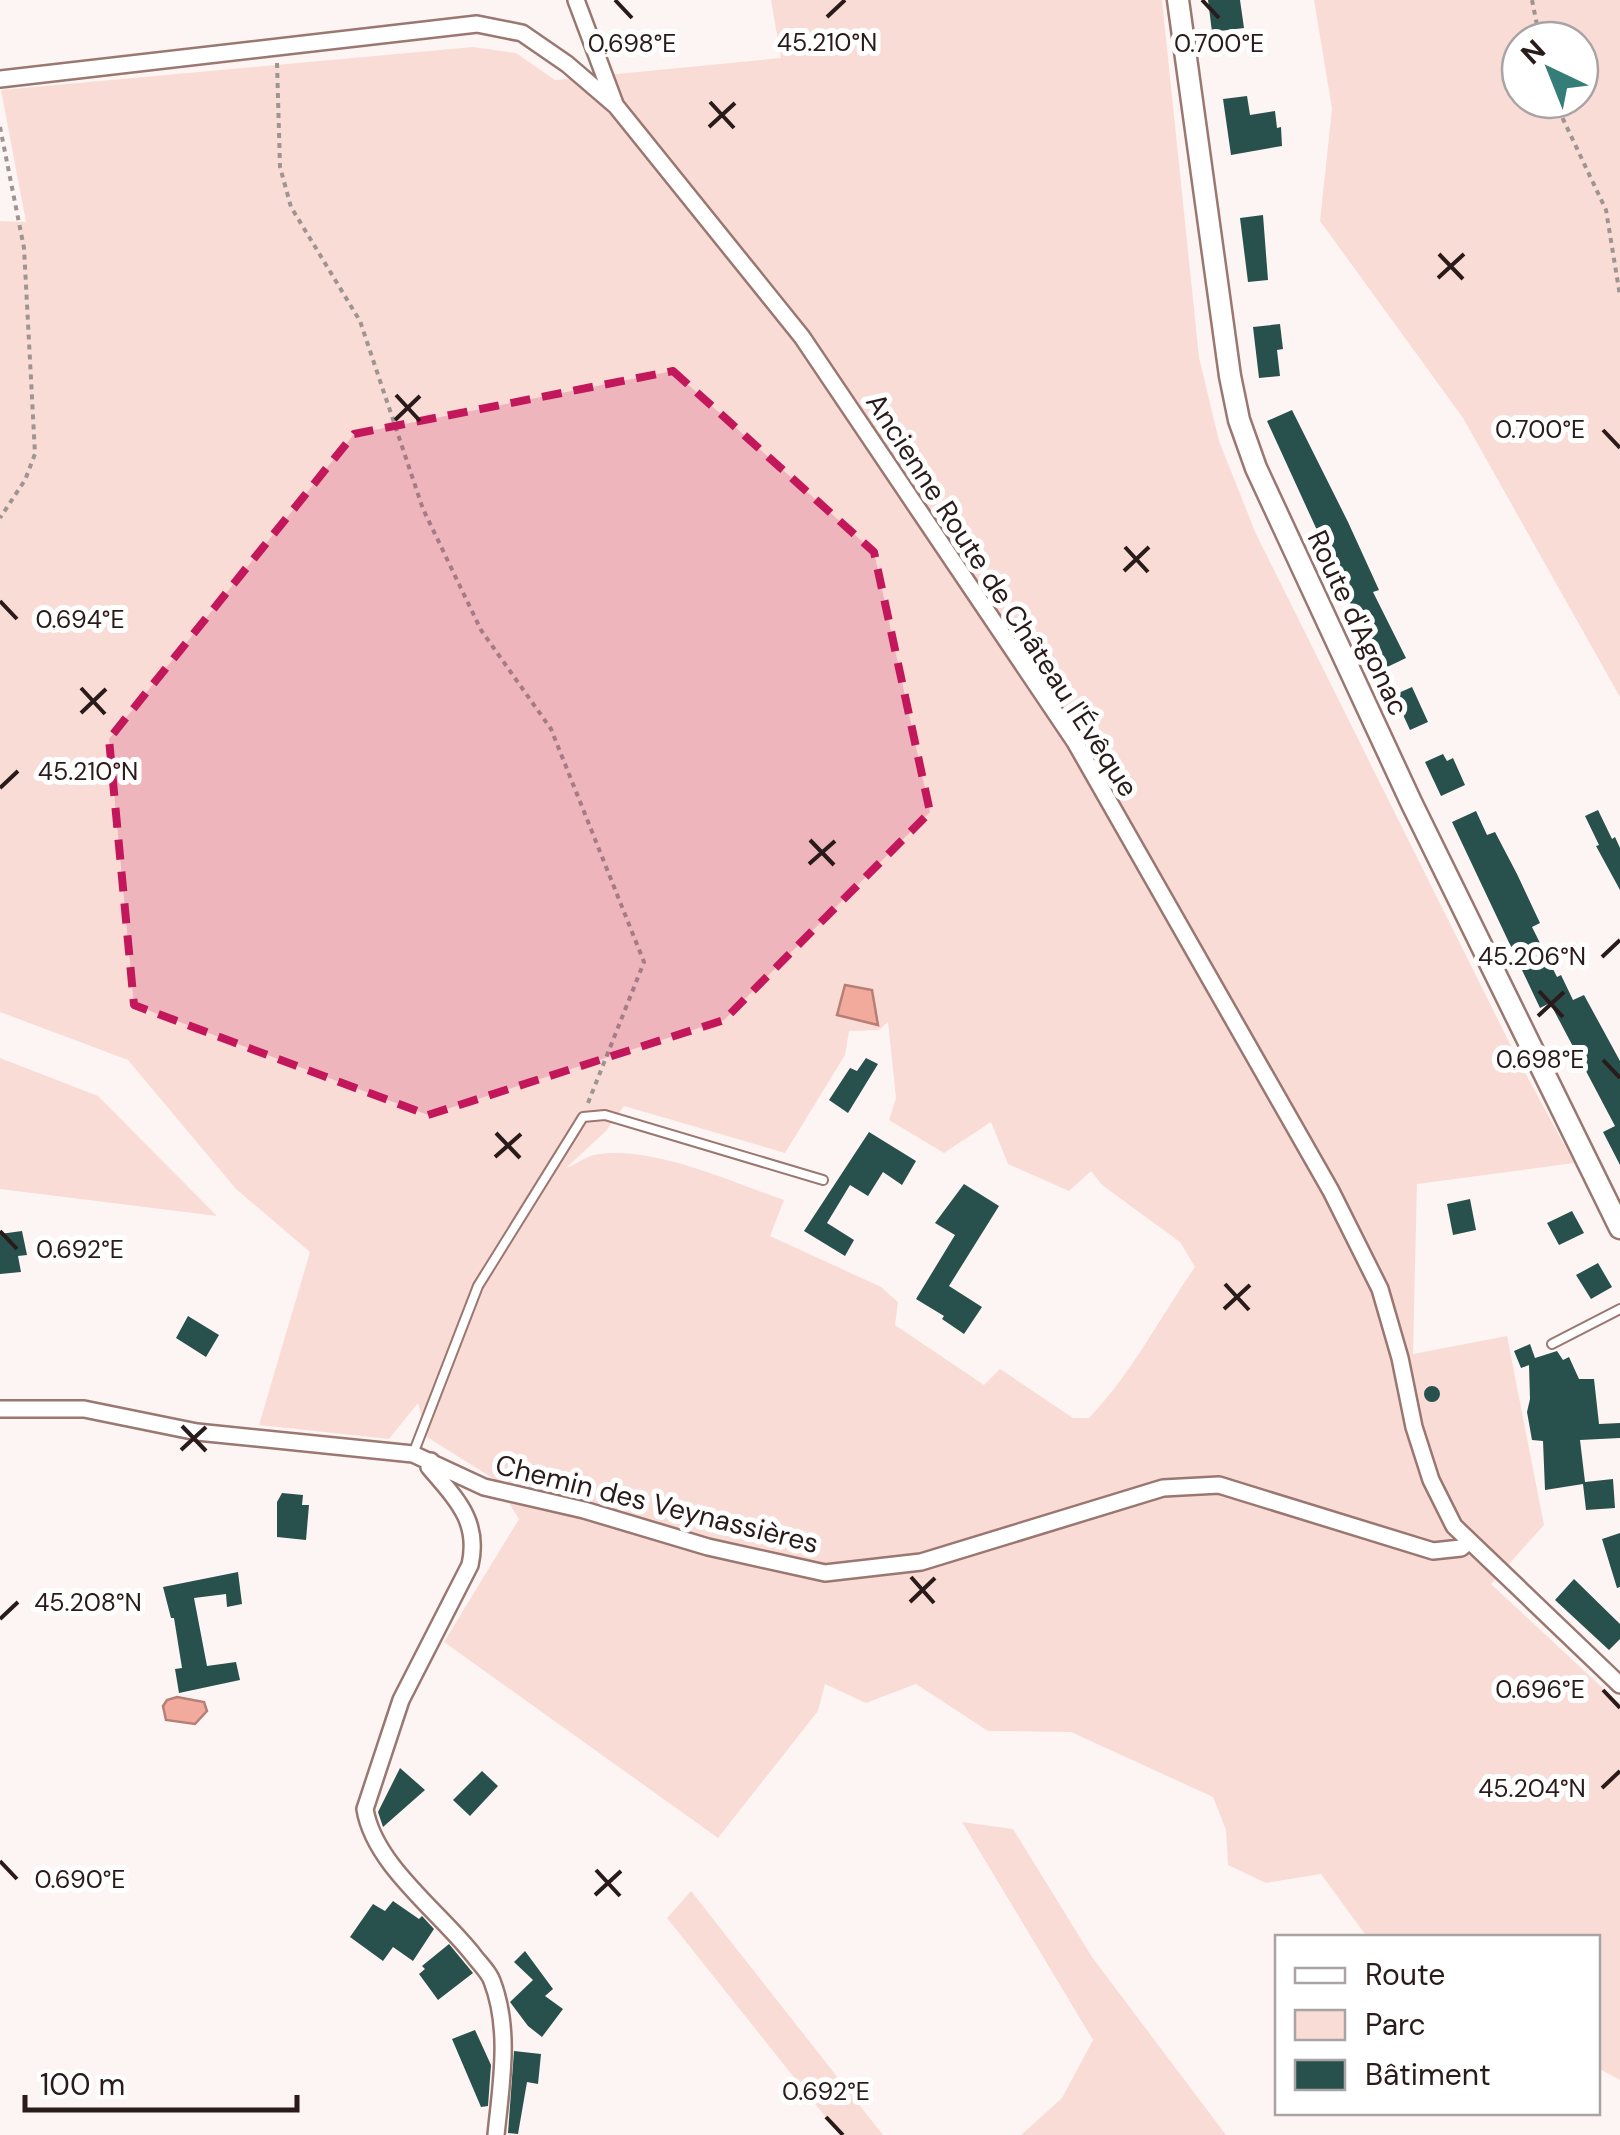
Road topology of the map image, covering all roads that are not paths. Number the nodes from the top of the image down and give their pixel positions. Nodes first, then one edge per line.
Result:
1 (576, 0) edge
2 (1178, 0) edge
3 (0, 79) edge
4 (616, 106) junction
5 (824, 1180) dead end
6 (1620, 1228) edge
7 (1620, 1309) edge
8 (1552, 1344) dead end
9 (0, 1409) edge
10 (413, 1454) junction
11 (431, 1461) junction
12 (1468, 1542) junction
13 (1620, 1684) edge
14 (496, 2135) edge

1 - 4 street
2 - 6 main road, Route d'Agonac
3 - 4 street, Ancienne Route de Château l'Évêque
4 - 12 street, Ancienne Route de Château l'Évêque
5 - 10 lane
7 - 8 lane
9 - 10 street, Chemin des Veynassières
10 - 11 street, Chemin des Veynassières
11 - 12 street, Chemin des Veynassières
11 - 14 street
12 - 13 street, Ancienne Route de Château l'Évêque

